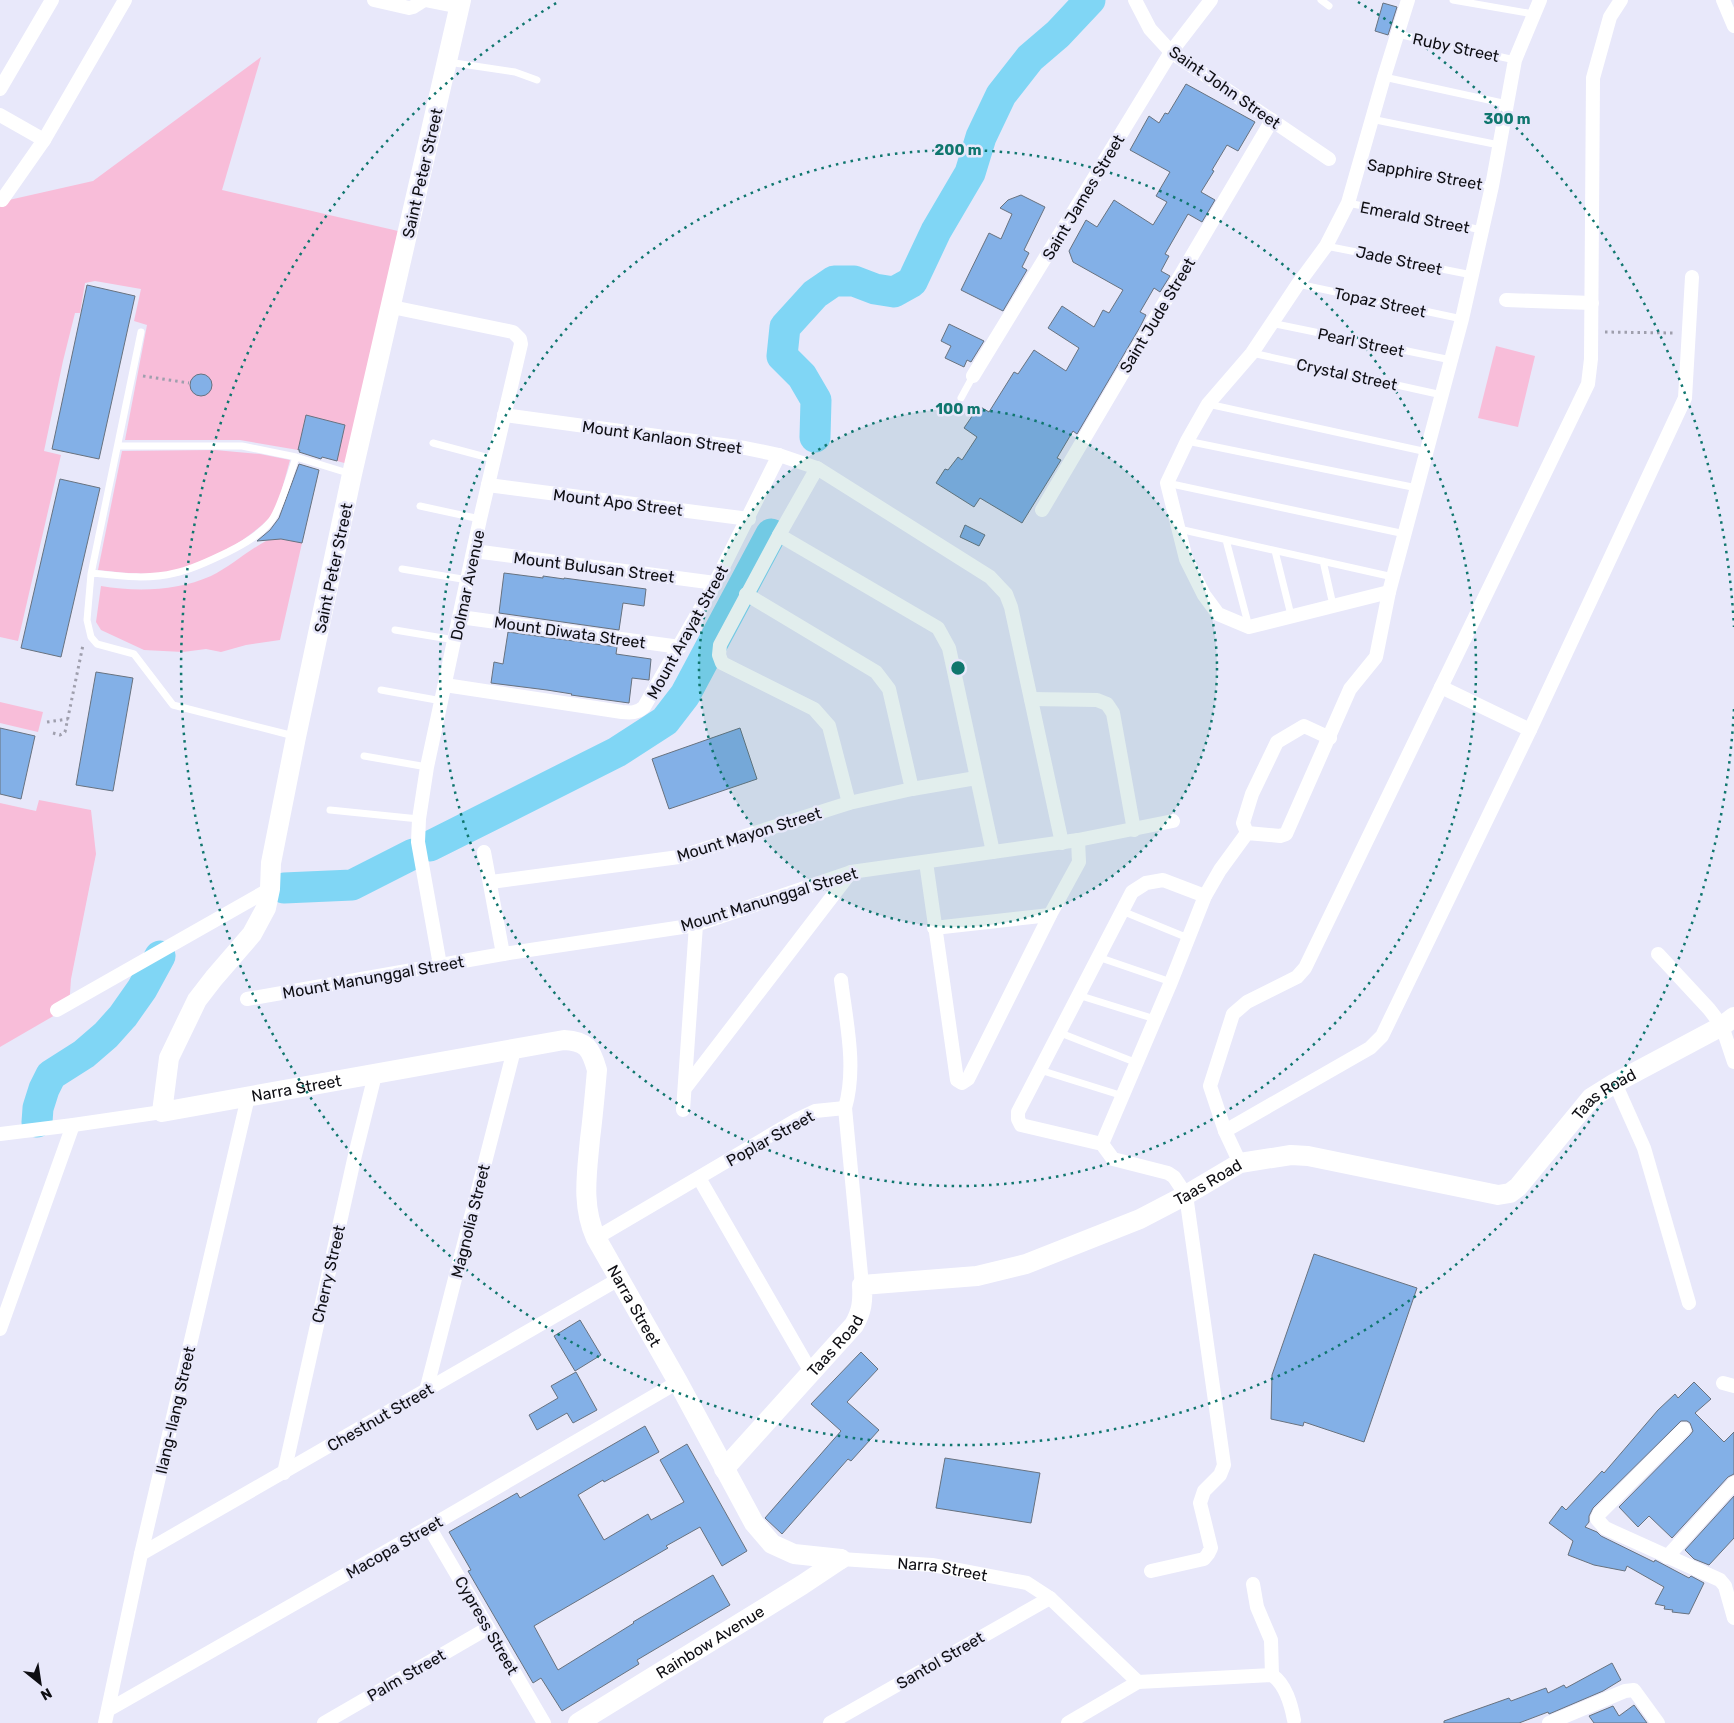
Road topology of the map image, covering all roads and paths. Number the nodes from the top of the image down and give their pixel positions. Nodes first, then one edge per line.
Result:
1 (52, 0) edge
2 (125, 0) edge
3 (374, 0) edge
4 (425, 0) edge
5 (1135, 0) edge
6 (1211, 0) edge
7 (1321, 0) edge
8 (1408, 0) edge
9 (1453, 0) edge
10 (1540, 0) edge
11 (1621, 0) edge
12 (1723, 0) edge
13 (460, 3) edge
14 (1329, 6) dead end
15 (1533, 14) junction
16 (1733, 18) edge
17 (1397, 34) junction
18 (1171, 52) junction
19 (1515, 60) junction
20 (448, 62) junction
21 (1384, 76) junction
22 (537, 80) dead end
23 (0, 89) edge
24 (1507, 104) junction
25 (0, 115) edge
26 (1371, 119) junction
27 (1272, 120) junction
28 (44, 140) junction
29 (1500, 145) junction
30 (1329, 159) dead end
31 (1359, 162) junction
32 (1492, 186) junction
33 (2, 200) dead end
34 (1348, 203) junction
35 (1482, 230) junction
36 (1326, 246) junction
37 (1472, 275) junction
38 (1692, 277) dead end
39 (1298, 284) junction
40 (1506, 300) dead end
41 (1592, 304) junction
42 (392, 306) junction
43 (1462, 319) junction
44 (1272, 323) junction
45 (1591, 331) junction
46 (141, 332) dead end
47 (1689, 334) junction
48 (1252, 353) junction
49 (1451, 360) junction
50 (132, 375) junction
51 (973, 376) joint
52 (189, 383) dead end
53 (1442, 395) junction
54 (961, 398) dead end
55 (1208, 404) junction
56 (504, 416) junction
57 (1187, 441) junction
58 (433, 444) dead end
59 (118, 446) junction
60 (1427, 452) junction
61 (779, 455) junction
62 (296, 457) junction
63 (493, 459) junction
64 (818, 468) junction
65 (352, 474) junction
66 (1167, 483) junction
67 (488, 485) junction
68 (1417, 488) junction
69 (420, 506) dead end
70 (1042, 510) dead end
71 (749, 518) junction
72 (480, 519) junction
73 (1179, 529) junction
74 (1405, 534) junction
75 (779, 535) junction
76 (1226, 540) junction
77 (1275, 550) junction
78 (474, 551) junction
79 (1323, 561) junction
80 (402, 569) dead end
81 (92, 572) junction
82 (1393, 577) junction
83 (468, 580) junction
84 (715, 583) junction
85 (1389, 592) junction
86 (746, 594) junction
87 (1333, 605) junction
88 (1291, 615) junction
89 (460, 617) junction
90 (87, 620) junction
91 (1249, 627) junction
92 (395, 630) dead end
93 (455, 640) junction
94 (680, 648) junction
95 (445, 685) junction
96 (1441, 687) junction
97 (381, 690) dead end
98 (1031, 699) junction
99 (442, 701) junction
100 (68, 718) junction
101 (47, 722) dead end
102 (1530, 730) junction
103 (53, 733) dead end
104 (296, 737) junction
105 (1330, 738) junction
106 (364, 756) dead end
107 (427, 767) junction
108 (976, 778) junction
109 (912, 788) junction
110 (849, 804) junction
111 (330, 810) dead end
112 (419, 819) junction
113 (1173, 821) dead end
114 (1134, 830) junction
115 (1247, 834) junction
116 (1078, 840) junction
117 (1062, 843) junction
118 (484, 852) dead end
119 (993, 852) junction
120 (926, 862) junction
121 (851, 872) junction
122 (490, 882) junction
123 (270, 889) junction
124 (1205, 896) junction
125 (1122, 911) junction
126 (1050, 915) junction
127 (696, 925) junction
128 (934, 928) junction
129 (1188, 938) junction
130 (503, 954) junction
131 (1658, 954) dead end
132 (1098, 957) junction
133 (440, 965) junction
134 (841, 980) dead end
135 (1172, 982) junction
136 (1078, 995) junction
137 (247, 998) dead end
138 (57, 1010) dead end
139 (1155, 1020) junction
140 (1728, 1022) edge
141 (1058, 1032) junction
142 (514, 1050) junction
143 (1734, 1062) edge
144 (1137, 1063) junction
145 (1039, 1069) junction
146 (375, 1075) junction
147 (1615, 1083) junction
148 (686, 1087) junction
149 (1123, 1096) junction
150 (248, 1097) junction
151 (845, 1108) junction
152 (683, 1110) dead end
153 (162, 1112) junction
154 (73, 1125) junction
155 (1225, 1131) junction
156 (0, 1134) edge
157 (1102, 1144) junction
158 (1240, 1163) junction
159 (699, 1178) junction
160 (1186, 1195) junction
161 (596, 1238) junction
162 (619, 1279) junction
163 (862, 1285) junction
164 (1689, 1303) dead end
165 (0, 1328) edge
166 (810, 1372) junction
167 (678, 1382) junction
168 (426, 1391) junction
169 (1684, 1429) dead end
170 (724, 1469) junction
171 (284, 1473) junction
172 (1734, 1483) edge
173 (429, 1527) junction
174 (141, 1554) junction
175 (1667, 1557) junction
176 (842, 1559) junction
177 (1151, 1571) dead end
178 (1253, 1584) dead end
179 (1050, 1598) junction
180 (1734, 1618) edge
181 (488, 1628) junction
182 (1272, 1675) junction
183 (1138, 1682) junction
184 (106, 1716) edge
185 (1573, 1719) edge
186 (1294, 1722) edge
187 (324, 1723) edge
188 (544, 1723) edge
189 (578, 1723) edge
190 (830, 1723) edge
191 (1068, 1723) edge
192 (1549, 1723) edge
193 (1658, 1723) edge

1 - 23 street
2 - 28 street
3 - 4 street
4 - 13 street
5 - 18 street, Saint John Street
6 - 18 street, Saint James Street
7 - 14 lane
8 - 17 street
9 - 15 lane
10 - 15 street
11 - 41 street
12 - 16 street
13 - 20 street, Saint Peter Street
15 - 19 street
17 - 19 lane, Ruby Street
17 - 21 street
18 - 27 street, Saint John Street
18 - 51 street, Saint James Street
19 - 24 street
20 - 22 lane
20 - 42 street, Saint Peter Street
21 - 24 lane
21 - 26 street
24 - 29 street
25 - 28 street
26 - 29 lane
26 - 31 street
27 - 30 street, Saint John Street
27 - 70 street, Saint Jude Street
28 - 33 street
29 - 32 street
31 - 32 lane, Sapphire Street
31 - 34 street
32 - 35 street
34 - 35 lane, Emerald Street
34 - 36 street
35 - 37 street
36 - 37 lane, Jade Street
36 - 39 street
37 - 43 street
38 - 47 street
39 - 43 lane, Topaz Street
39 - 44 street
40 - 41 street
41 - 45 street
42 - 56 street, Dolmar Avenue
42 - 65 street, Saint Peter Street
43 - 49 street
44 - 48 street
44 - 49 lane, Pearl Street
45 - 47 path
45 - 96 street
46 - 50 lane
47 - 102 street
48 - 53 lane, Crystal Street
48 - 55 street
49 - 53 street
50 - 52 path
50 - 59 lane
51 - 54 lane, Saint James Street
53 - 60 street
55 - 57 street
55 - 60 lane
56 - 61 street, Mount Kanlaon Street
56 - 63 street, Dolmar Avenue
57 - 66 street
57 - 68 lane
58 - 63 lane
59 - 62 lane
59 - 81 lane
60 - 68 street
61 - 64 street, Mount Kanlaon Street
61 - 71 street, Mount Arayat Street
62 - 65 lane
62 - 81 lane
63 - 67 street, Dolmar Avenue
64 - 75 street
64 - 98 street, Mount Kanlaon Street
65 - 104 street, Saint Peter Street
66 - 73 street
66 - 74 lane
67 - 71 street, Mount Apo Street
67 - 72 street, Dolmar Avenue
68 - 74 street
69 - 72 lane
71 - 84 street, Mount Arayat Street
72 - 78 street, Dolmar Avenue
73 - 76 lane
73 - 91 street
74 - 82 street
75 - 86 street
75 - 108 street
76 - 77 lane
76 - 91 lane
77 - 79 lane
77 - 88 lane
78 - 83 street, Dolmar Avenue
78 - 84 street, Mount Bulusan Street
79 - 82 lane
79 - 87 lane
80 - 83 lane
81 - 90 lane
82 - 85 street
83 - 89 street, Dolmar Avenue
84 - 94 street, Mount Arayat Street
85 - 87 street
85 - 105 street
86 - 109 street
86 - 110 street
87 - 88 street
88 - 91 street
89 - 93 street, Dolmar Avenue
89 - 94 street, Mount Diwata Street
90 - 100 path
90 - 104 lane
92 - 93 lane
93 - 95 street, Dolmar Avenue
94 - 95 street, Mount Arayat Street
95 - 99 street, Dolmar Avenue
96 - 102 street
96 - 155 street
97 - 99 lane
98 - 114 street
98 - 117 street, Mount Kanlaon Street
99 - 107 street, Dolmar Avenue
100 - 101 path
100 - 103 path
102 - 155 street
104 - 123 street, Saint Peter Street
105 - 115 street
105 - 115 street
106 - 107 lane
107 - 112 street, Dolmar Avenue
108 - 109 street, Mount Mayon Street
108 - 119 street
109 - 110 street, Mount Mayon Street
110 - 122 street, Mount Mayon Street
111 - 112 lane
112 - 133 street, Dolmar Avenue
113 - 114 street, Mount Manunggal Street
114 - 116 street, Mount Manunggal Street
115 - 124 street
116 - 117 street, Mount Manunggal Street
116 - 126 street
117 - 119 street, Mount Manunggal Street
118 - 122 street
119 - 120 street, Mount Manunggal Street
120 - 121 street, Mount Manunggal Street
120 - 128 street
121 - 127 street, Mount Manunggal Street
121 - 148 street
122 - 130 street
123 - 138 street
123 - 153 street, Saint Peter Street
124 - 125 street
124 - 129 street
125 - 129 lane
125 - 132 street
126 - 128 street
126 - 128 street
127 - 130 street, Mount Manunggal Street
127 - 148 street
129 - 135 street
130 - 133 street, Mount Manunggal Street
131 - 140 street
132 - 135 lane
132 - 136 street
133 - 137 street, Mount Manunggal Street
134 - 151 street
135 - 139 street
136 - 139 lane
136 - 141 street
139 - 144 street
140 - 143 street
140 - 147 street, Taas Road
141 - 144 lane
141 - 145 street
142 - 146 street, Narra Street
142 - 161 street, Narra Street
142 - 168 street, Magnolia Street
144 - 149 street
145 - 149 lane
145 - 157 street
146 - 150 street, Narra Street
146 - 171 street, Cherry Street
147 - 158 street, Taas Road
147 - 164 street
148 - 152 street
149 - 157 street
150 - 153 street, Narra Street
150 - 174 street, Ilang-Ilang Street
151 - 159 street, Poplar Street
151 - 163 street
153 - 154 street, Narra Street
154 - 156 street, Narra Street
154 - 165 street
155 - 158 street
157 - 160 street
158 - 160 street, Taas Road
159 - 161 street, Poplar Street
159 - 166 street
160 - 163 street, Taas Road
160 - 177 street
161 - 162 street, Narra Street
162 - 167 street, Narra Street
162 - 168 street, Chestnut Street
163 - 166 street, Taas Road
166 - 170 street, Taas Road
167 - 170 street, Narra Street
167 - 173 street, Macopa Street
168 - 171 street, Chestnut Street
169 - 175 street
170 - 176 street, Narra Street
171 - 174 street, Chestnut Street
172 - 175 street
173 - 181 street, Cypress Street
173 - 184 street, Macopa Street
174 - 184 street, Ilang-Ilang Street
175 - 180 street
176 - 179 street, Narra Street
176 - 189 street, Rainbow Avenue
178 - 182 street
179 - 183 street, Narra Street
179 - 190 street, Santol Street
181 - 187 street, Palm Street
181 - 188 street, Cypress Street
182 - 183 street
182 - 186 street
183 - 191 street
185 - 192 street
185 - 193 street

